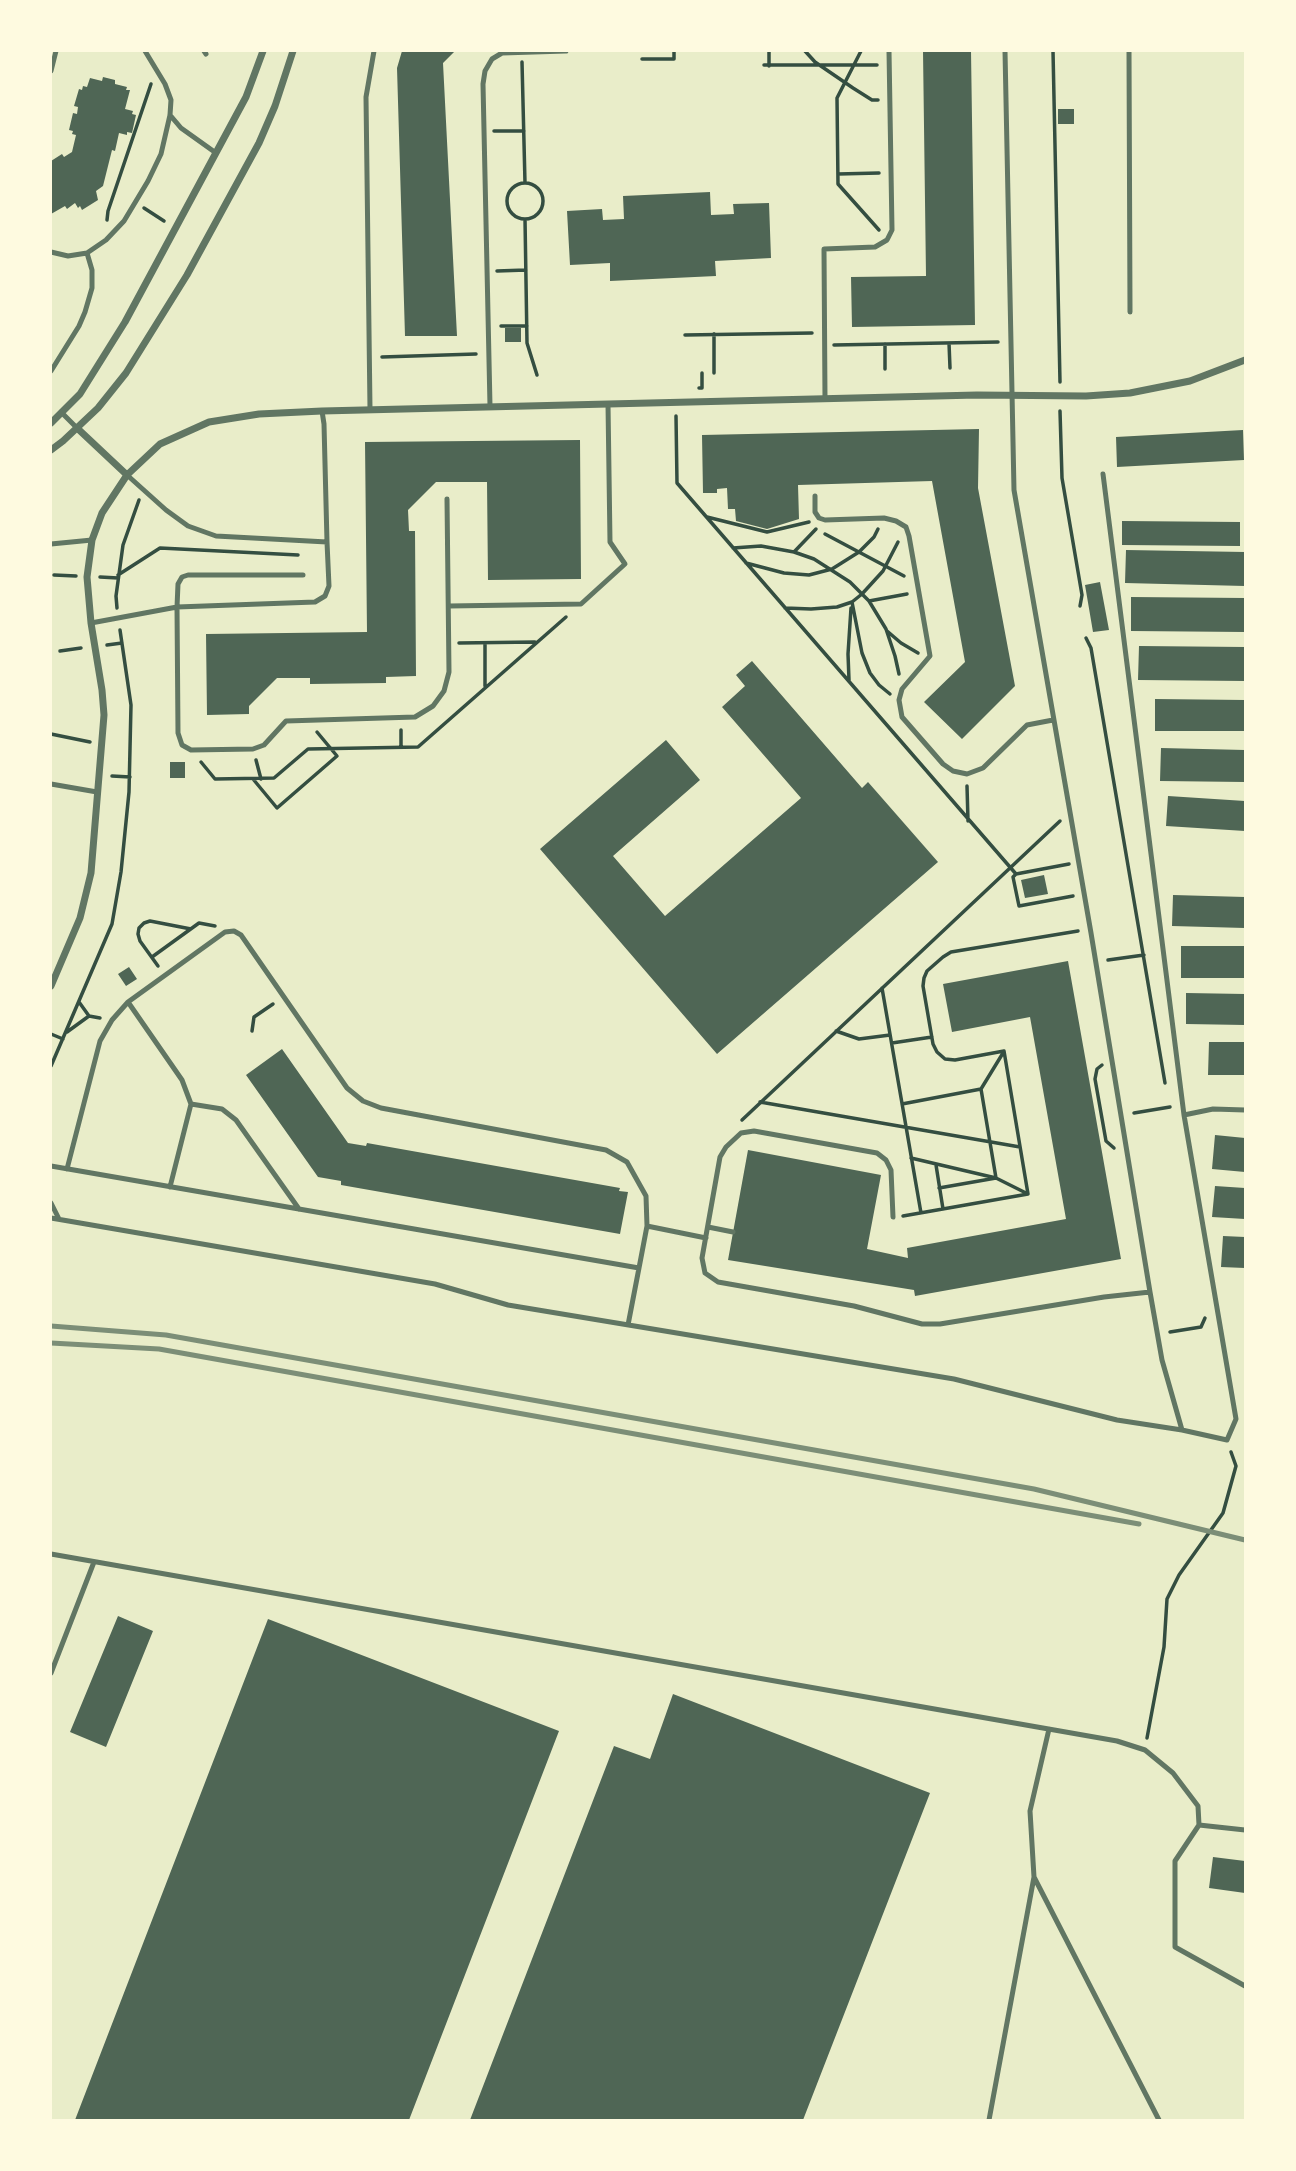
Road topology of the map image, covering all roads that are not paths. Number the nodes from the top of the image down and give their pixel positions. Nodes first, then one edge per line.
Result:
1 (56, 51) edge
2 (145, 51) edge
3 (263, 51) edge
4 (293, 51) edge
5 (374, 51) edge
6 (566, 51) edge
7 (889, 51) edge
8 (1004, 51) edge
9 (1129, 51) edge
10 (522, 52) edge
11 (51, 71) edge
12 (170, 115) junction
13 (216, 153) junction
14 (51, 251) edge
15 (87, 253) junction
16 (1130, 312) dead end
17 (1245, 360) edge
18 (51, 371) edge
19 (1012, 396) junction
20 (825, 399) junction
21 (608, 404) junction
22 (490, 406) junction
23 (370, 409) junction
24 (322, 411) junction
25 (61, 412) junction
26 (51, 423) edge
27 (77, 428) junction
28 (51, 450) edge
29 (1103, 474) dead end
30 (127, 475) junction
31 (815, 496) dead end
32 (447, 499) dead end
33 (93, 540) junction
34 (327, 542) junction
35 (51, 544) edge
36 (303, 575) dead end
37 (449, 606) junction
38 (177, 607) junction
39 (91, 623) junction
40 (1053, 720) junction
41 (51, 784) edge
42 (97, 792) junction
43 (51, 986) edge
44 (128, 1002) junction
45 (191, 1104) junction
46 (1245, 1110) edge
47 (1184, 1115) junction
48 (51, 1166) edge
49 (67, 1169) junction
50 (170, 1187) junction
51 (51, 1203) edge
52 (299, 1209) junction
53 (893, 1217) road end
54 (51, 1218) edge
55 (59, 1219) junction
56 (647, 1226) junction
57 (708, 1227) junction
58 (733, 1232) dead end
59 (706, 1238) junction
60 (639, 1268) junction
61 (1150, 1292) junction
62 (628, 1325) junction
63 (1182, 1430) junction
64 (51, 1554) edge
65 (94, 1562) junction
66 (51, 1673) edge
67 (1049, 1729) junction
68 (1199, 1825) junction
69 (1245, 1830) edge
70 (1034, 1877) junction
71 (1245, 1986) edge
72 (989, 2120) edge
73 (1159, 2120) edge

1 - 11 lane
2 - 12 lane
3 - 13 street
4 - 27 street
5 - 23 lane
6 - 10 lane
7 - 20 lane
8 - 19 lane
9 - 16 lane
10 - 22 lane
12 - 13 lane
12 - 15 lane
13 - 25 street
14 - 15 lane
15 - 18 lane
17 - 19 street
19 - 20 street
19 - 40 lane
20 - 21 street
21 - 22 street
21 - 37 lane
22 - 23 street
23 - 24 street
24 - 30 street
24 - 34 lane
25 - 26 street
25 - 27 lane
27 - 28 street
27 - 30 street
29 - 47 lane
30 - 33 street
30 - 34 lane
31 - 40 lane
32 - 37 lane
33 - 35 lane
33 - 39 street
34 - 38 lane
36 - 38 lane
37 - 38 lane
38 - 39 lane
39 - 42 street
40 - 61 lane
41 - 42 lane
42 - 43 street
44 - 45 lane
44 - 49 lane
44 - 56 lane
45 - 50 lane
45 - 52 lane
46 - 47 lane
47 - 63 lane
48 - 49 lane
49 - 50 lane
50 - 52 lane
51 - 55 lane
52 - 60 lane
53 - 57 lane
54 - 55 lane
55 - 62 lane
56 - 59 lane
56 - 60 lane
57 - 58 lane
57 - 59 lane
59 - 61 lane
60 - 62 lane
61 - 63 lane
62 - 63 lane
64 - 65 lane
65 - 66 lane
65 - 67 lane
67 - 68 lane
67 - 70 lane
68 - 69 lane
68 - 71 lane
70 - 72 lane
70 - 73 lane

